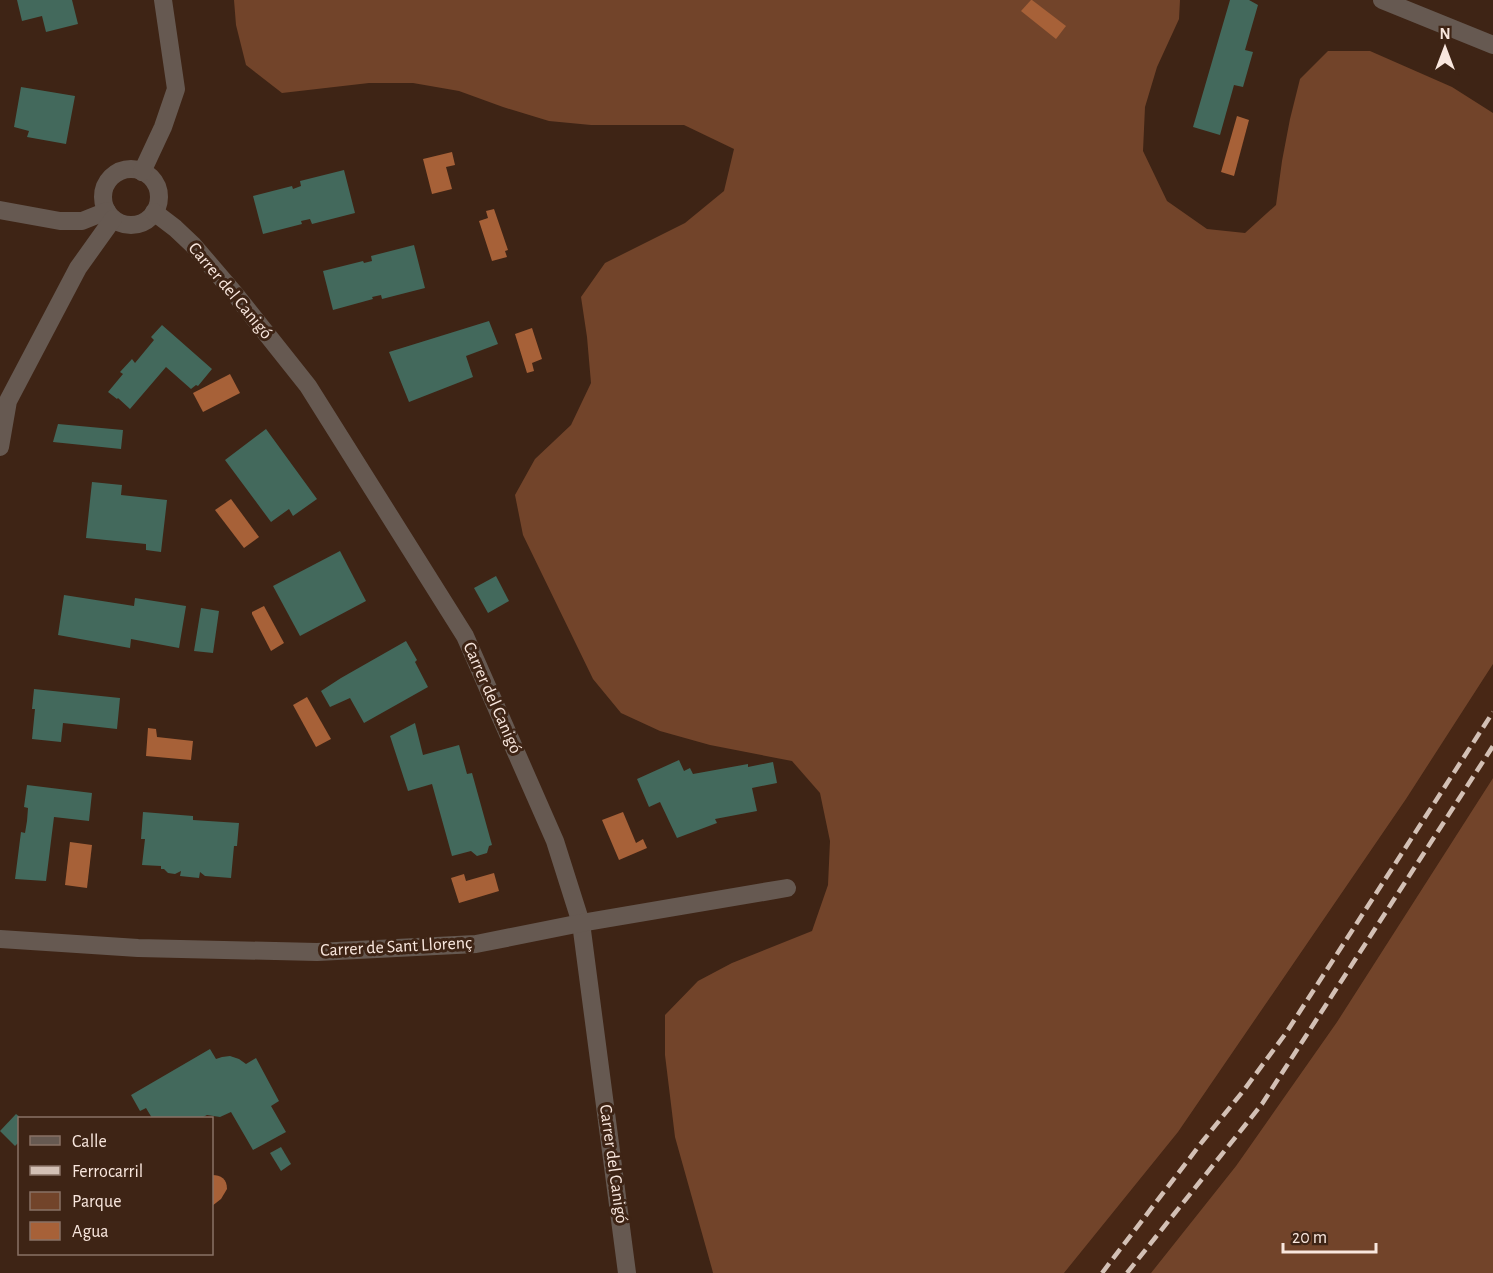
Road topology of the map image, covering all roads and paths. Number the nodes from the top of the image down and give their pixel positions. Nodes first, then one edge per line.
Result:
1 (163, 0) edge
2 (1382, 0) edge
3 (1493, 45) edge
4 (142, 172) junction
5 (0, 210) edge
6 (154, 212) junction
7 (110, 215) junction
8 (4, 401) edge
9 (0, 447) edge
10 (787, 888) dead end
11 (580, 922) junction
12 (0, 939) edge
13 (627, 1273) edge

1 - 4 street
2 - 3 street
4 - 6 street
4 - 7 street
5 - 7 street
6 - 7 street
6 - 11 street, Carrer del Canigó
7 - 8 street
8 - 9 street
10 - 11 street, Carrer de Sant Llorenç
11 - 12 street, Carrer de Sant Llorenç
11 - 13 street, Carrer del Canigó

